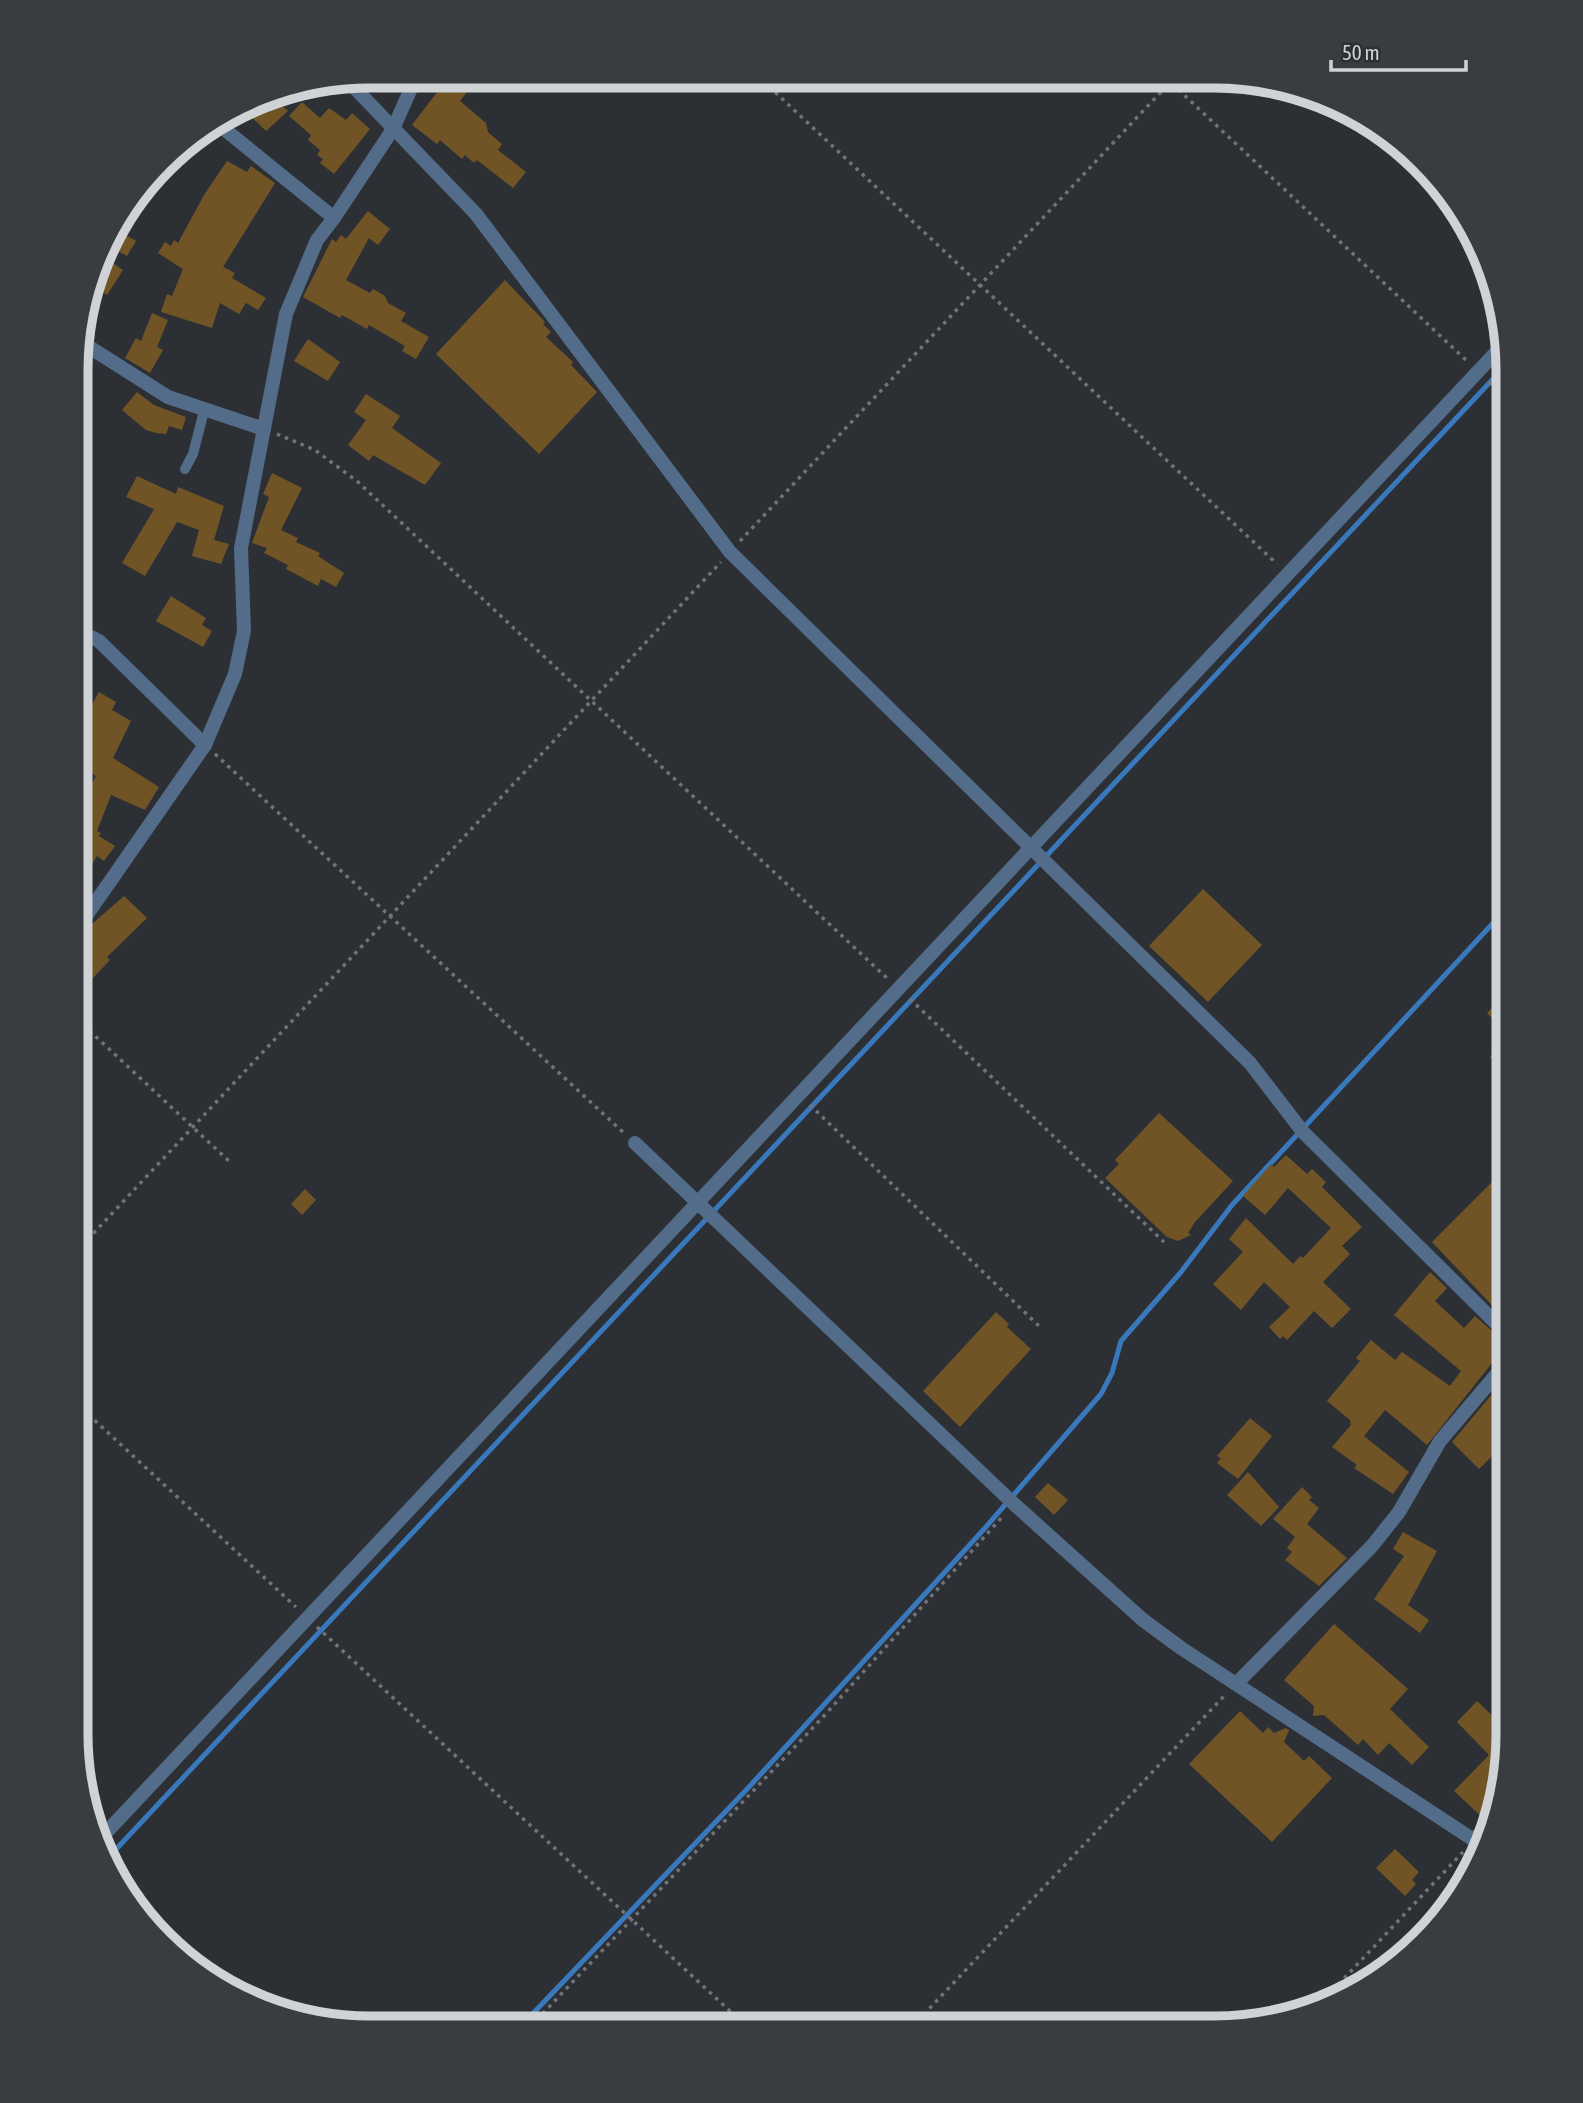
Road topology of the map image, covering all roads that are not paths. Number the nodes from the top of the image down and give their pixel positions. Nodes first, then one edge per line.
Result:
1 (354, 88) edge
2 (412, 88) edge
3 (223, 128) edge
4 (393, 129) junction
5 (334, 218) junction
6 (88, 347) edge
7 (1495, 353) edge
8 (204, 411) junction
9 (264, 429) junction
10 (185, 469) dead end
11 (88, 636) edge
12 (205, 745) junction
13 (1032, 847) junction
14 (88, 897) edge
15 (635, 1143) road end
16 (698, 1205) junction
17 (1496, 1323) edge
18 (1496, 1375) edge
19 (1236, 1684) junction
20 (106, 1833) edge
21 (1475, 1840) edge

1 - 4 street
2 - 4 street
3 - 5 street
4 - 5 street
4 - 13 street
5 - 9 street
6 - 8 street
7 - 13 street
8 - 9 street
8 - 10 lane
9 - 12 street
11 - 12 street
12 - 14 street
13 - 16 street
13 - 17 street
15 - 16 street
16 - 19 street
16 - 20 street
18 - 19 street
19 - 21 street

